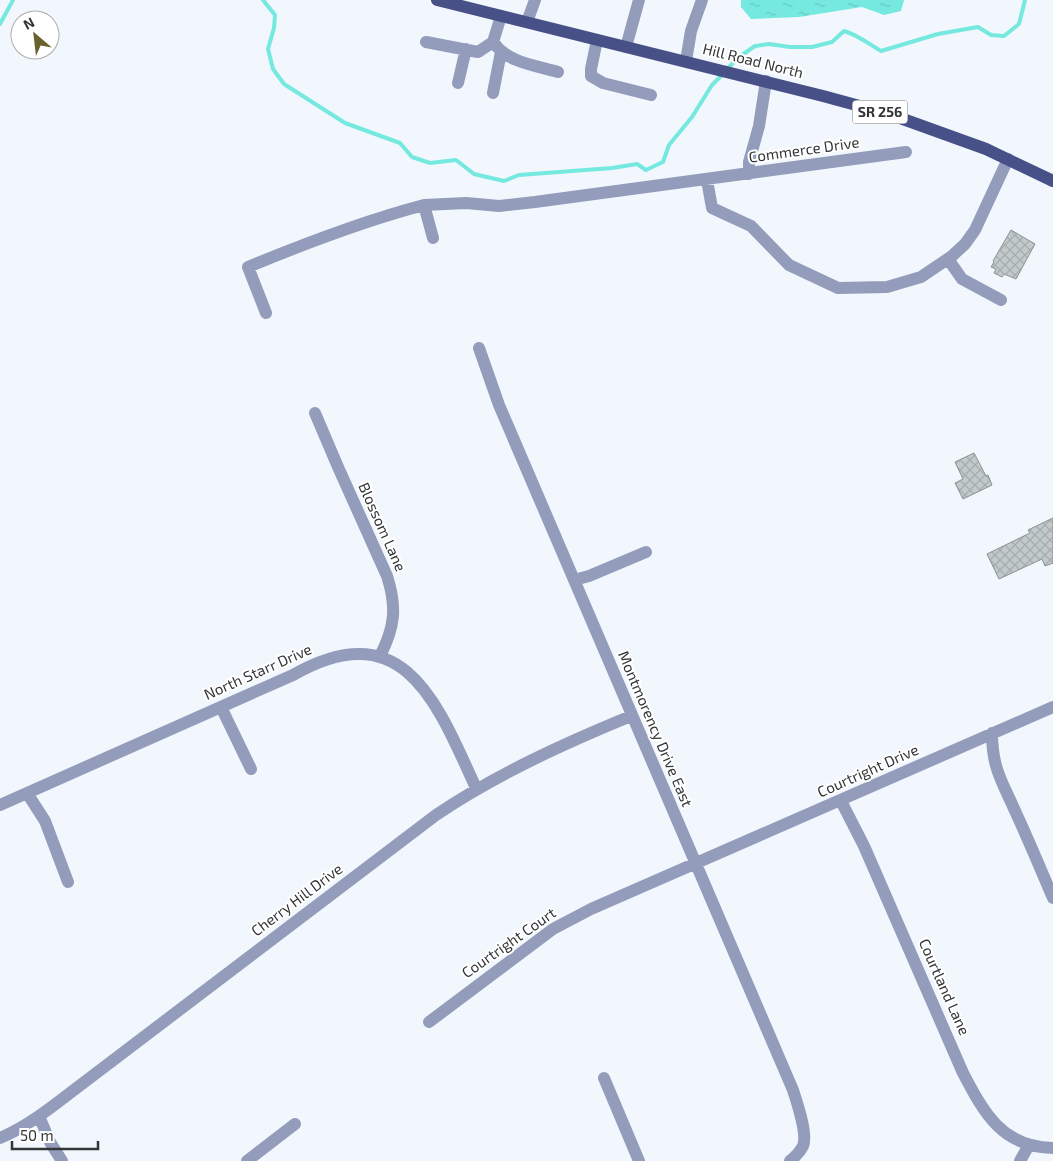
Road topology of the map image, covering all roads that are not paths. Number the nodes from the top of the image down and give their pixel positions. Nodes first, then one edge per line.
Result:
1 (437, 0) edge
2 (535, 0) edge
3 (639, 0) edge
4 (702, 0) edge
5 (500, 16) junction
6 (528, 22) junction
7 (597, 40) junction
8 (426, 42) dead end
9 (493, 42) junction
10 (626, 47) junction
11 (466, 49) junction
12 (501, 52) junction
13 (686, 61) junction
14 (558, 72) dead end
15 (766, 81) junction
16 (458, 83) dead end
17 (493, 94) dead end
18 (651, 95) dead end
19 (906, 152) dead end
20 (1008, 159) junction
21 (749, 174) junction
22 (707, 180) junction
23 (1053, 180) edge
24 (424, 205) junction
25 (433, 238) dead end
26 (948, 259) junction
27 (1001, 300) dead end
28 (266, 313) dead end
29 (479, 348) dead end
30 (315, 413) dead end
31 (646, 552) dead end
32 (574, 580) junction
33 (380, 656) junction
34 (221, 707) junction
35 (1053, 707) edge
36 (631, 716) junction
37 (992, 733) junction
38 (252, 769) dead end
39 (476, 788) junction
40 (27, 794) junction
41 (841, 800) junction
42 (0, 806) edge
43 (695, 863) junction
44 (68, 882) dead end
45 (1053, 898) edge
46 (429, 1022) dead end
47 (604, 1078) dead end
48 (39, 1116) junction
49 (295, 1124) dead end
50 (0, 1138) edge
51 (1028, 1145) junction
52 (1053, 1148) edge
53 (62, 1161) edge
54 (247, 1161) edge
55 (639, 1161) edge
56 (790, 1161) edge
57 (1020, 1161) edge

1 - 5 main road, Hill Road North / SR 256
2 - 6 street
3 - 10 street
4 - 13 street
5 - 6 main road, Hill Road North / SR 256
5 - 9 street
6 - 7 main road, Hill Road North / SR 256
7 - 10 main road, Hill Road North / SR 256
7 - 18 street
8 - 11 street
9 - 11 street
9 - 12 street
10 - 13 main road, Hill Road North / SR 256
11 - 16 street
12 - 14 street
12 - 17 street
13 - 15 main road, Hill Road North / SR 256
15 - 20 main road, Hill Road North / SR 256
15 - 21 street
19 - 21 street, Commerce Drive
20 - 23 main road, Hill Road North / SR 256
20 - 26 street
21 - 22 street, Commerce Drive
22 - 24 street, Commerce Drive
22 - 26 street
24 - 25 street
24 - 28 street, Commerce Drive
26 - 27 street
29 - 32 street, Montmorency Drive East
30 - 33 street, Blossom Lane
31 - 32 street
32 - 36 street, Montmorency Drive East
33 - 34 street, North Starr Drive
33 - 39 street, North Starr Drive
34 - 38 street
34 - 40 street, North Starr Drive
35 - 37 street, Courtright Drive
36 - 39 street, Cherry Hill Drive
36 - 43 street, Montmorency Drive East
37 - 41 street, Courtright Drive
37 - 45 street
39 - 48 street, Cherry Hill Drive
40 - 42 street, North Starr Drive
40 - 44 street
41 - 43 street, Courtright Drive
41 - 51 street, Courtland Lane
43 - 46 street, Courtright Court
43 - 56 street, Montmorency Drive East
47 - 55 street
48 - 50 street, Cherry Hill Drive
48 - 53 street
49 - 54 street
51 - 52 street, Courtland Lane
51 - 57 street

